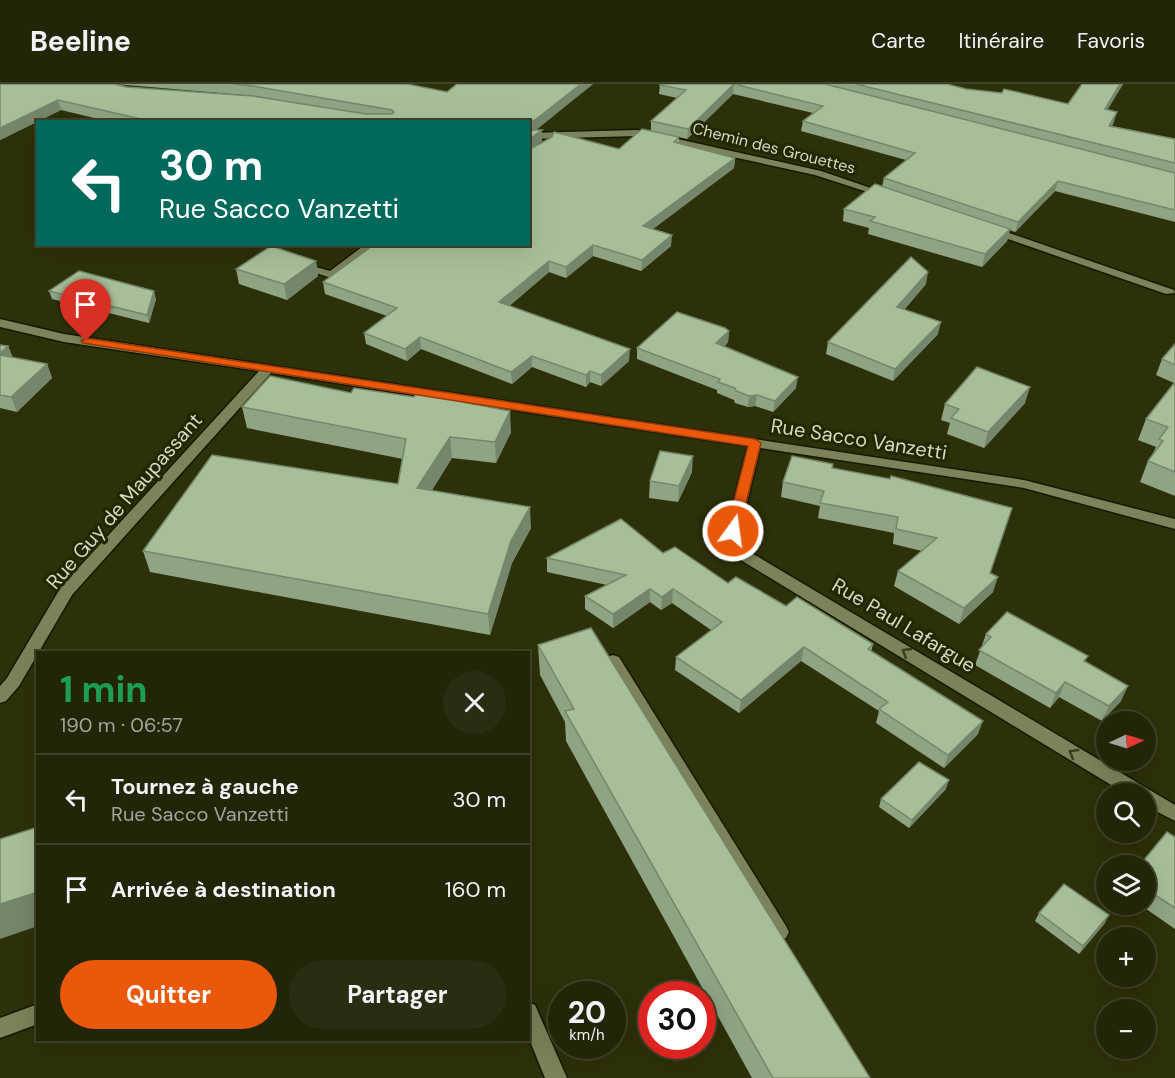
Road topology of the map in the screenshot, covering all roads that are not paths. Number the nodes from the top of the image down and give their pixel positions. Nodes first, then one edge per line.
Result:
1 (550, 135) junction
2 (530, 136) edge
3 (541, 148) edge
4 (894, 197) edge
5 (980, 226) edge
6 (371, 246) edge
7 (291, 263) edge
8 (1172, 293) edge
9 (0, 323) edge
10 (268, 369) junction
11 (755, 443) junction
12 (1175, 524) edge
13 (613, 661) edge
14 (0, 697) edge
15 (1123, 783) edge
16 (1156, 802) edge
17 (1175, 814) edge
18 (788, 946) edge
19 (36, 1015) edge
20 (530, 1017) edge
21 (0, 1028) edge
22 (556, 1078) edge

1 - 2 street, Chemin des Grouettes
1 - 3 street
1 - 4 street, Chemin des Grouettes
5 - 8 street
6 - 7 street
9 - 10 street, Rue Sacco Vanzetti
10 - 11 street, Rue Sacco Vanzetti
10 - 14 street, Rue Guy de Maupassant
11 - 12 street, Rue Sacco Vanzetti
15 -> 11 street, Rue Paul Lafargue
13 - 18 street
16 - 17 street
19 - 21 street
20 - 22 street

